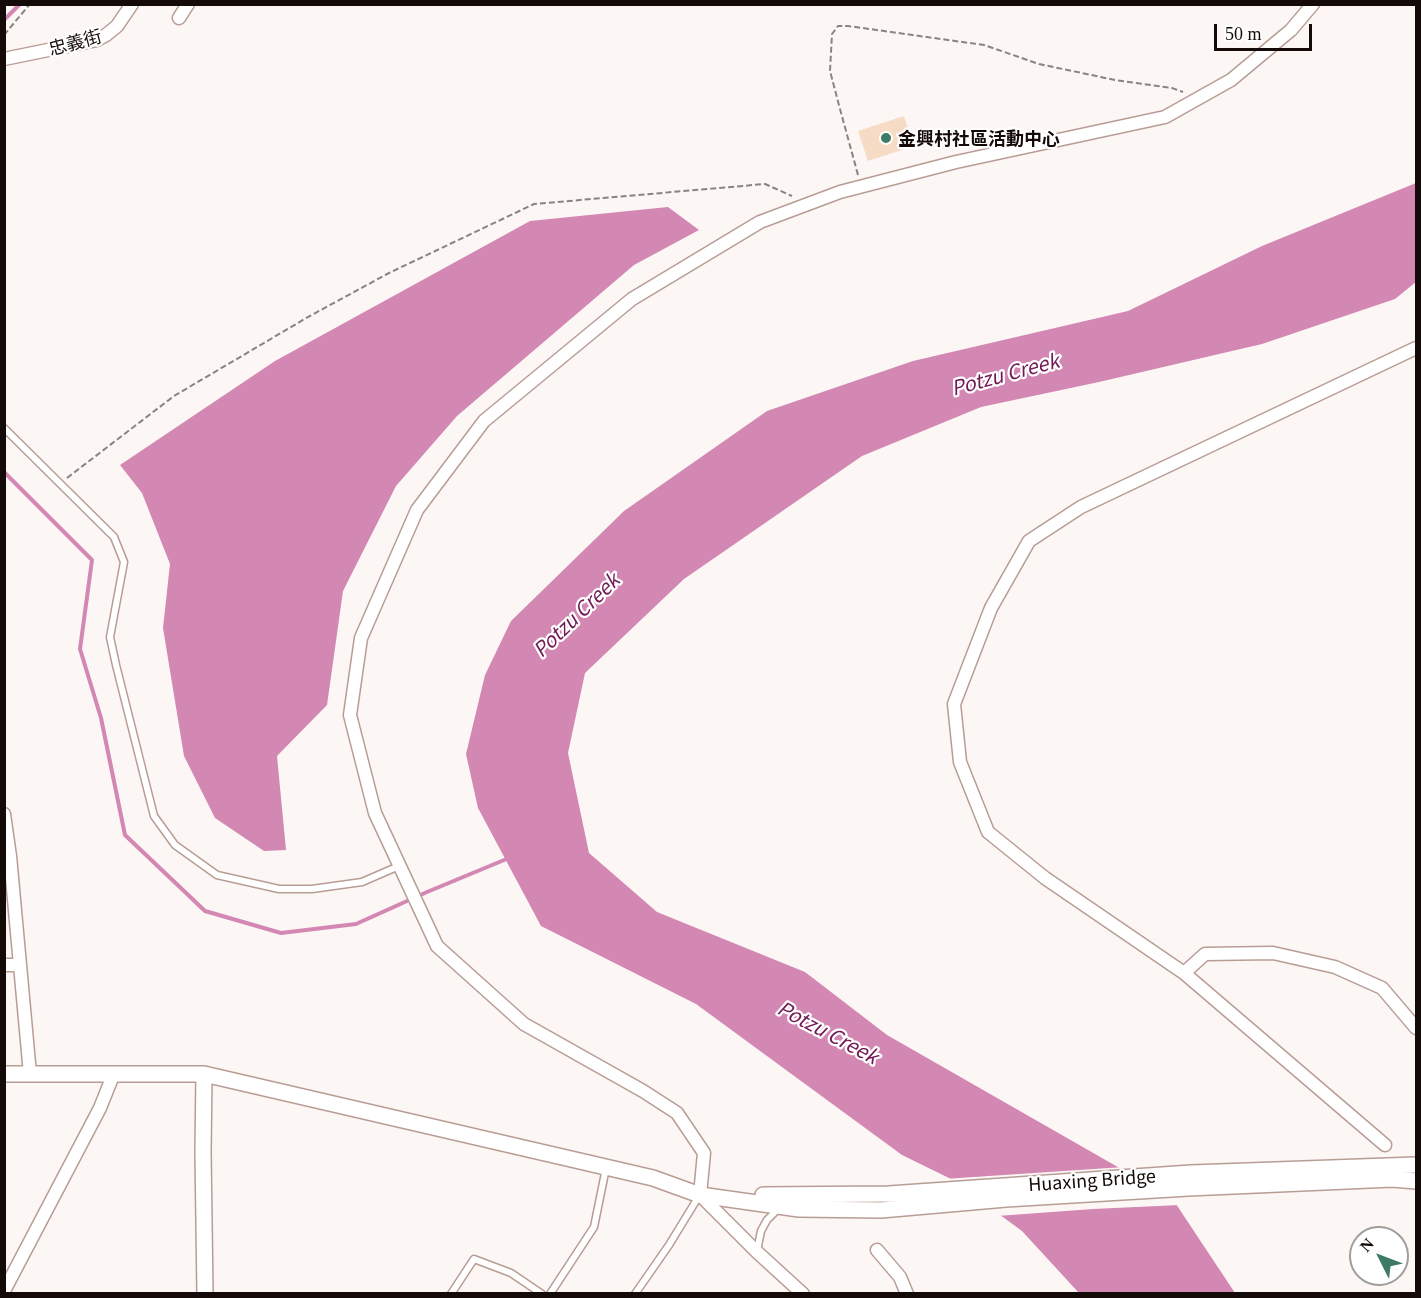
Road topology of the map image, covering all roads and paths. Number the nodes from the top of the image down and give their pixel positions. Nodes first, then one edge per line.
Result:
1 (30, 4) edge
2 (132, 4) edge
3 (188, 4) edge
4 (1313, 4) edge
5 (179, 18) dead end
6 (4, 35) edge
7 (4, 59) edge
8 (1199, 98) junction
9 (862, 186) junction
10 (809, 204) junction
11 (1416, 348) edge
12 (4, 428) edge
13 (60, 484) junction
14 (4, 814) edge
15 (8, 856) edge
16 (400, 866) junction
17 (4, 965) edge
18 (20, 965) junction
19 (1184, 973) junction
20 (1416, 1028) edge
21 (114, 1073) junction
22 (4, 1074) edge
23 (30, 1074) junction
24 (204, 1074) junction
25 (1385, 1145) dead end
26 (1416, 1165) edge
27 (606, 1167) junction
28 (1390, 1172) junction
29 (1416, 1181) edge
30 (700, 1195) junction
31 (797, 1202) junction
32 (782, 1206) junction
33 (877, 1250) dead end
34 (757, 1252) junction
35 (4, 1291) edge
36 (205, 1293) edge
37 (451, 1293) edge
38 (542, 1293) edge
39 (550, 1293) edge
40 (635, 1293) edge
41 (803, 1293) edge
42 (907, 1293) edge

1 - 6 path
2 - 7 street, 忠義街
3 - 5 street
4 - 8 street
8 - 9 street
8 - 9 path
9 - 10 street
10 - 13 path
10 - 16 street
11 - 19 street
12 - 13 lane
13 - 16 lane
14 - 15 street
15 - 18 street
16 - 30 street
17 - 18 street
18 - 23 street
19 - 20 street
19 - 25 street
21 - 23 street
21 - 24 street
21 - 35 street
22 - 23 street
24 - 27 street
24 - 36 street
26 - 28 street
27 - 30 street
27 - 39 lane
28 - 29 street
28 - 31 street, Huaxing Bridge
30 - 31 street
30 - 32 street
30 - 34 street
30 - 40 lane
31 - 32 street
32 - 34 lane
33 - 42 street
34 - 41 street
37 - 38 lane

